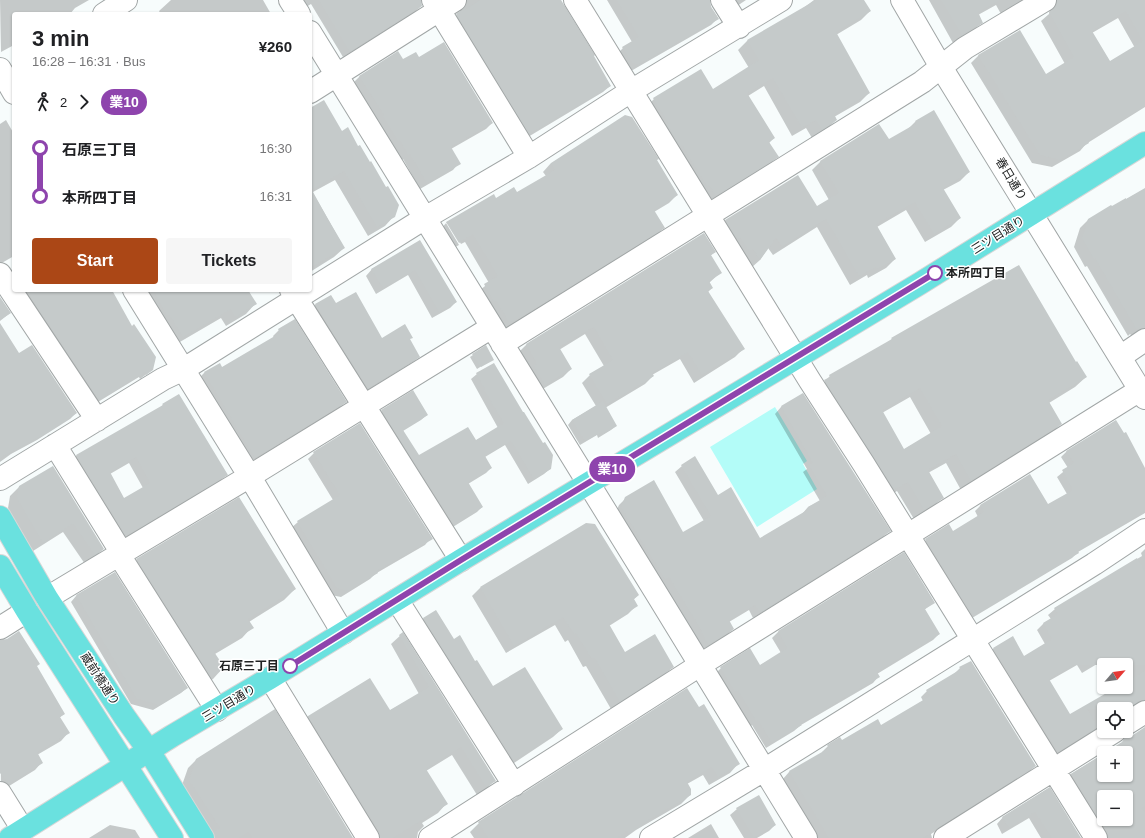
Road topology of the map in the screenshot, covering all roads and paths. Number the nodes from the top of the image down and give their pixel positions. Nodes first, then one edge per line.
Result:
1 (290, 0) edge
2 (575, 0) edge
3 (722, 0) edge
4 (781, 0) edge
5 (902, 0) edge
6 (1045, 0) edge
7 (442, 3) edge
8 (298, 12) edge
9 (739, 26) junction
10 (312, 35) edge
11 (941, 67) junction
12 (337, 76) junction
13 (312, 91) edge
14 (631, 91) junction
15 (1145, 143) edge
16 (529, 157) junction
17 (1032, 214) junction
18 (708, 216) junction
19 (425, 218) junction
20 (4, 277) edge
21 (312, 284) edge
22 (12, 289) edge
23 (14, 292) edge
24 (135, 292) edge
25 (294, 294) edge
26 (497, 336) junction
27 (1145, 340) edge
28 (796, 357) junction
29 (1120, 357) junction
30 (184, 369) junction
31 (1142, 394) edge
32 (365, 406) junction
33 (97, 420) junction
34 (55, 445) junction
35 (250, 477) junction
36 (0, 480) edge
37 (588, 483) junction
38 (0, 517) edge
39 (1145, 530) edge
40 (908, 535) junction
41 (119, 555) junction
42 (461, 560) junction
43 (0, 566) edge
44 (47, 598) junction
45 (397, 600) junction
46 (27, 611) junction
47 (0, 628) edge
48 (343, 634) junction
49 (972, 640) junction
50 (700, 665) junction
51 (270, 678) junction
52 (217, 710) junction
53 (1145, 712) edge
54 (1133, 720) edge
55 (1104, 738) edge
56 (149, 751) junction
57 (126, 765) junction
58 (764, 770) junction
59 (1054, 770) junction
60 (514, 785) junction
61 (0, 793) edge
62 (25, 833) edge
63 (656, 836) edge
64 (172, 838) edge
65 (203, 838) edge
66 (368, 838) edge
67 (430, 838) edge
68 (806, 838) edge
69 (945, 838) edge
70 (1096, 838) edge

1 - 8 street
2 - 14 street
3 - 9 street
4 - 9 street
5 - 11 street, 春日通り
6 - 11 street
7 - 12 street
7 - 16 street
9 - 14 street
10 - 12 street
11 - 17 street, 春日通り
11 - 18 street
12 - 13 street
12 - 19 street
14 - 16 street
14 - 18 street
15 - 17 main road, 三ツ目通り
16 - 19 street
17 - 28 main road, 三ツ目通り
17 - 29 street, 春日通り
18 - 26 street
18 - 28 street
19 - 21 street
19 - 26 street
20 - 22 street
23 - 33 street
24 - 30 street
25 - 30 street
25 - 32 street
26 - 32 street
26 - 37 street
27 - 29 street
28 - 37 main road, 三ツ目通り
28 - 40 street
29 - 31 street, 春日通り
30 - 33 street
30 - 35 street
31 - 40 street
32 - 35 street
32 - 42 street
33 - 34 street
34 - 36 street
34 - 41 street
35 - 41 street
35 - 48 street
37 - 42 main road, 三ツ目通り
37 - 50 street
38 - 44 main road, 蔵前橋通り
39 - 49 street
40 - 49 street
40 - 50 street
41 - 44 street
41 - 52 street
42 - 45 main road, 三ツ目通り
43 - 46 main road, 蔵前橋通り
44 - 56 main road, 蔵前橋通り
45 - 48 main road, 三ツ目通り
45 - 60 street
46 - 47 street
46 - 57 main road, 蔵前橋通り
48 - 51 main road, 三ツ目通り
49 - 58 street
49 - 59 street
50 - 58 street
50 - 60 street
51 - 52 main road, 三ツ目通り
51 - 66 street
52 - 56 main road, 三ツ目通り
53 - 54 street
55 - 59 street
56 - 57 main road, 三ツ目通り
56 - 65 main road, 蔵前橋通り
57 - 62 main road, 三ツ目通り
57 - 64 main road, 蔵前橋通り
58 - 63 street
58 - 68 street
59 - 69 street
59 - 70 street
60 - 67 street
61 - 62 street

